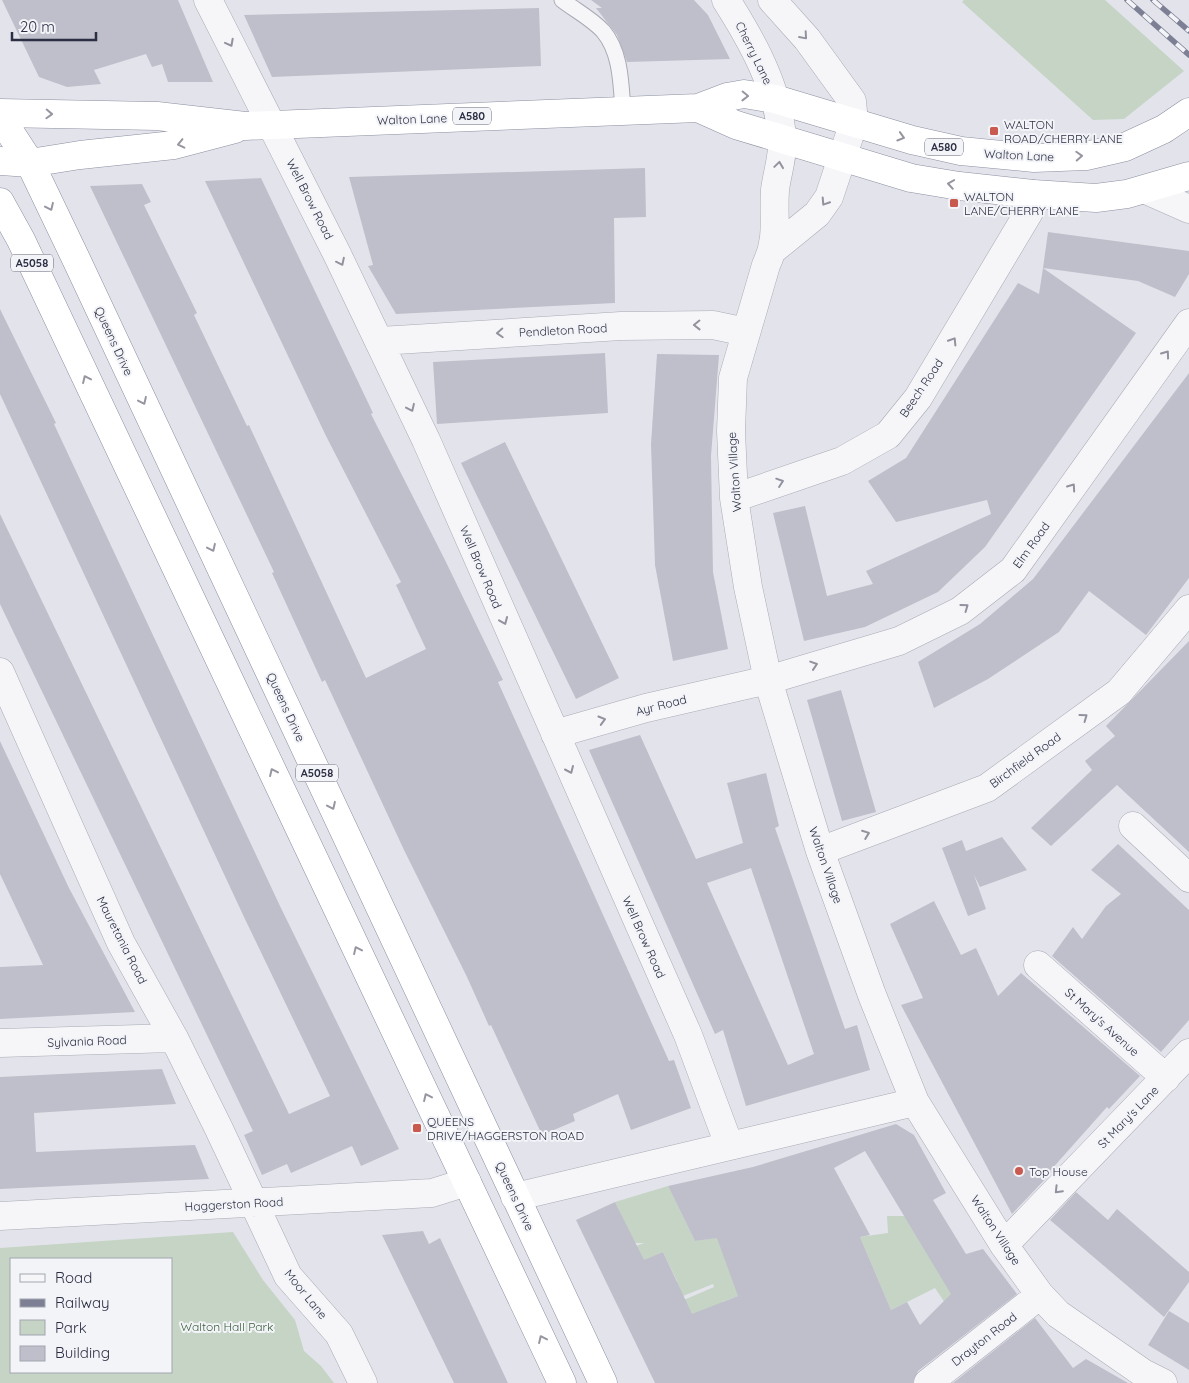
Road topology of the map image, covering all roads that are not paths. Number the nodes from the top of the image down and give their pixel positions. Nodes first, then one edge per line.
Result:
1 (208, 0) edge
2 (562, 0) edge
3 (726, 0) edge
4 (772, 0) edge
5 (775, 99) junction
6 (698, 108) junction
7 (622, 111) junction
8 (1189, 112) edge
9 (0, 113) edge
10 (0, 117) edge
11 (854, 122) junction
12 (272, 124) junction
13 (245, 126) junction
14 (782, 138) junction
15 (0, 144) edge
16 (844, 158) junction
17 (0, 161) edge
18 (30, 163) junction
19 (1189, 176) edge
20 (1146, 190) junction
21 (1033, 194) junction
22 (0, 202) edge
23 (1189, 209) edge
24 (774, 249) junction
25 (1189, 323) edge
26 (746, 332) junction
27 (380, 341) junction
28 (734, 498) junction
29 (1189, 608) edge
30 (0, 672) edge
31 (768, 680) junction
32 (555, 734) junction
33 (1133, 826) dead end
34 (820, 852) junction
35 (1189, 878) edge
36 (1038, 965) dead end
37 (174, 1038) junction
38 (0, 1044) edge
39 (1189, 1054) edge
40 (1166, 1078) junction
41 (915, 1102) junction
42 (728, 1145) junction
43 (467, 1182) junction
44 (515, 1197) junction
45 (254, 1203) junction
46 (0, 1216) edge
47 (1004, 1246) junction
48 (1040, 1295) junction
49 (1146, 1380) edge
50 (363, 1383) edge
51 (562, 1383) edge
52 (603, 1383) edge
53 (928, 1383) edge

1 -> 12 street, Well Brow Road
2 - 7 lane
3 - 5 street, Cherry Lane
4 -> 11 street
6 -> 5 highway, Walton Lane / A580
5 - 11 highway, Walton Lane / A580
5 - 14 street, Cherry Lane
6 - 7 highway, Walton Lane / A580
6 - 14 highway, Walton Lane / A580
7 - 12 highway, Walton Lane / A580
11 -> 8 highway, Walton Lane / A580
9 -> 13 highway, Walton Lane / A580
10 - 18 highway, Queens Drive / A5058
11 - 16 street, Walton Village
12 - 13 highway, Walton Lane / A580
12 -> 27 street, Well Brow Road
13 -> 18 highway, Walton Lane / A580
14 - 16 highway, Walton Lane / A580
24 -> 14 street, Walton Village
15 - 18 highway
21 -> 16 highway, Walton Lane / A580
16 -> 24 street, Walton Village
17 - 18 highway, A580
18 -> 44 highway, Queens Drive / A5058
19 - 20 highway, Walton Lane / A580
20 - 21 highway, Walton Lane / A580
20 - 23 street
28 -> 21 street, Beech Road
43 -> 22 highway, A5058
24 - 26 street, Walton Village
31 -> 25 street, Elm Road
26 -> 27 street, Pendleton Road
26 - 28 street, Walton Village
27 -> 32 street, Well Brow Road
28 - 31 street, Walton Village
34 -> 29 street, Birchfield Road
30 - 37 street, Mauretania Road
32 -> 31 street, Ayr Road
31 - 34 street, Walton Village
32 -> 42 street, Well Brow Road
33 - 35 street
34 - 41 street, Walton Village
36 - 40 street, St Mary's Avenue
37 - 38 street, Sylvania Road
37 - 45 street, Mauretania Road
39 - 40 street, St Mary's Lane
40 -> 47 street, St Mary's Lane
41 - 42 street
41 - 47 street, Walton Village
42 - 44 street
43 - 45 street, Haggerston Road
51 -> 43 highway, A5058
44 - 52 highway, Queens Drive / A5058
45 - 46 street, Haggerston Road
45 - 50 street, Moor Lane
47 - 48 street, Walton Village
48 - 49 street, Walton Village
48 - 53 street, Drayton Road

